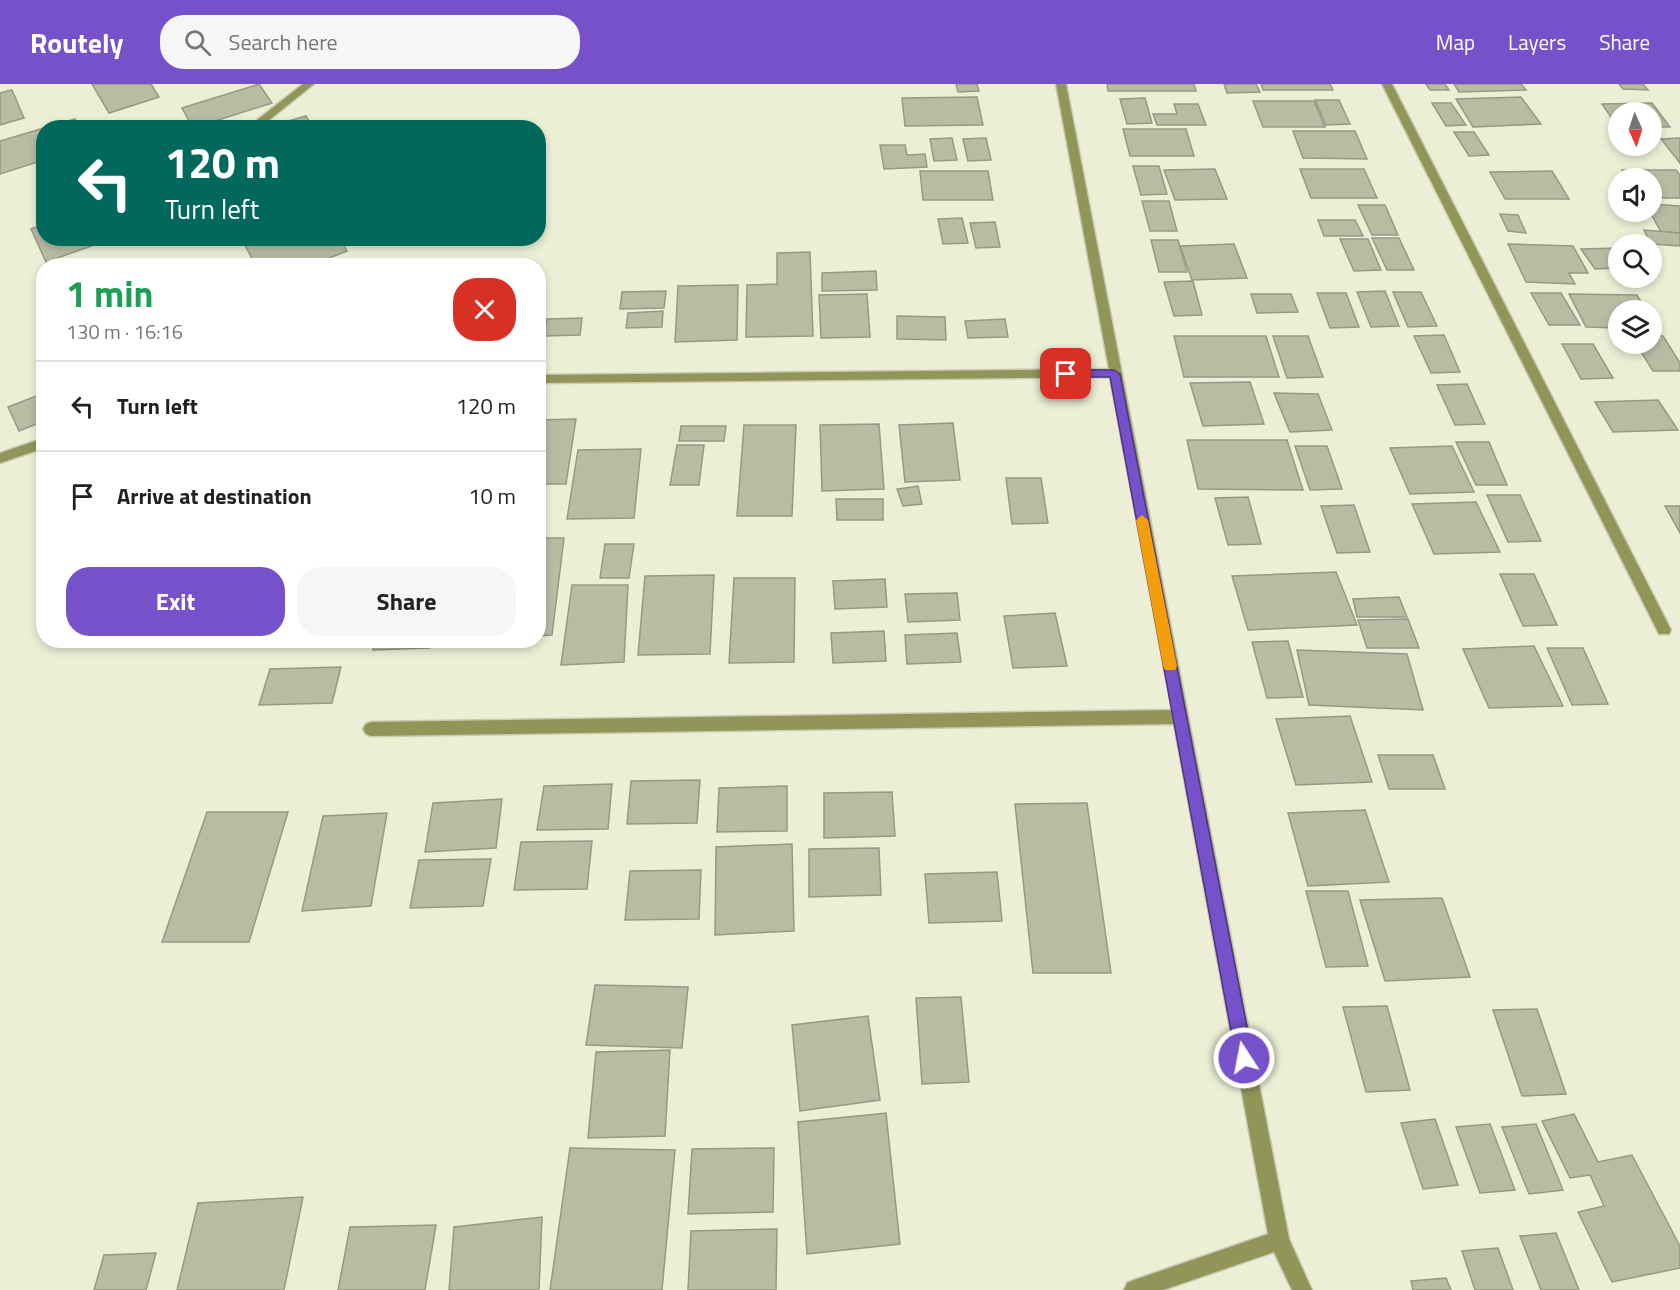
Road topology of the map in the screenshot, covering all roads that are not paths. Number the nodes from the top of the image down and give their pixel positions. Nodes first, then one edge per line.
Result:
1 (309, 84) edge
2 (1061, 84) edge
3 (1387, 84) edge
4 (262, 120) edge
5 (1114, 374) junction
6 (546, 379) edge
7 (36, 446) edge
8 (0, 458) edge
9 (1664, 630) dead end
10 (1180, 717) junction
11 (371, 729) dead end
12 (1279, 1240) junction
13 (1134, 1290) edge
14 (1302, 1290) edge

1 - 4 street
2 - 5 street
3 - 9 street
5 - 6 street
5 - 10 street
7 - 8 street
10 - 11 street
10 - 12 street
12 - 13 street
12 - 14 street

